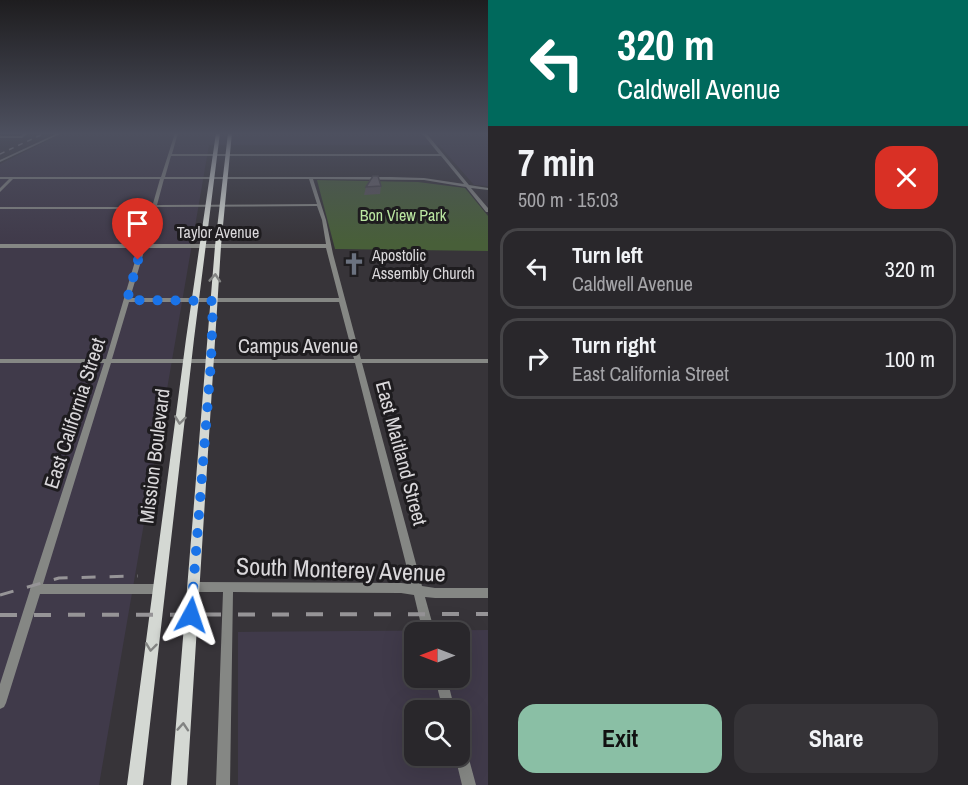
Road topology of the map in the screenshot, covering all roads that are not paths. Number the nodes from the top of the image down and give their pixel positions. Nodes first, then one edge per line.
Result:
1 (166, 170) edge
2 (213, 170) edge
3 (227, 170) edge
4 (454, 170) edge
5 (0, 178) edge
6 (12, 178) junction
7 (163, 178) junction
8 (212, 178) junction
9 (226, 178) junction
10 (311, 178) junction
11 (468, 186) junction
12 (488, 189) edge
13 (0, 191) edge
14 (209, 205) junction
15 (222, 205) junction
16 (318, 205) junction
17 (153, 207) junction
18 (0, 208) edge
19 (488, 211) edge
20 (0, 246) edge
21 (141, 246) junction
22 (202, 246) junction
23 (218, 246) junction
24 (328, 246) junction
25 (127, 300) junction
26 (195, 300) junction
27 (342, 300) junction
28 (213, 301) junction
29 (0, 361) edge
30 (358, 361) junction
31 (108, 362) junction
32 (188, 362) junction
33 (211, 362) junction
34 (487, 363) edge
35 (193, 587) junction
36 (228, 587) junction
37 (35, 589) junction
38 (158, 589) junction
39 (418, 591) junction
40 (488, 593) edge
41 (426, 622) edge
42 (0, 703) edge
43 (464, 766) edge
44 (135, 785) edge
45 (179, 785) edge
46 (223, 785) edge
47 (469, 785) edge

1 - 7 street, East California Street
2 - 8 main road, Mission Boulevard
3 - 9 main road
4 - 11 street
5 - 6 street
6 - 7 street
6 - 13 street
7 - 8 street
7 - 17 street, East California Street
8 - 9 street
8 - 14 main road, Mission Boulevard
9 - 10 street
9 - 15 main road
10 - 11 street
10 - 16 street, East Maitland Street
11 - 12 street
11 - 19 street
14 - 15 street
14 - 17 street
14 - 22 main road, Mission Boulevard
15 - 16 street
15 - 23 main road
16 - 24 street, East Maitland Street
17 - 18 street
17 - 21 street, East California Street
20 - 21 street, Taylor Avenue
21 - 22 street, Taylor Avenue
21 - 25 street, East California Street
22 - 23 street, Taylor Avenue
22 - 26 main road, Mission Boulevard
23 - 24 street, Taylor Avenue
28 -> 23 main road
24 - 27 street, East Maitland Street
25 - 26 street
25 - 31 street, East California Street
26 - 28 street
26 - 32 main road, Mission Boulevard
27 - 28 street
27 - 30 street, East Maitland Street
28 - 33 main road
29 - 31 street, Campus Avenue
30 - 33 street, Campus Avenue
30 - 34 street, Campus Avenue
30 - 39 street, East Maitland Street
31 - 32 street, Campus Avenue
31 - 37 street, East California Street
32 - 33 street, Campus Avenue
32 -> 38 main road, Mission Boulevard
33 - 35 main road
35 - 36 street, South Monterey Avenue
45 -> 35 main road
36 - 39 street, South Monterey Avenue
36 - 46 street
37 - 38 street
37 - 42 street, East California Street
38 -> 44 main road, Mission Boulevard
39 - 40 street, South Monterey Avenue
39 - 41 street, East Maitland Street
43 - 47 street

